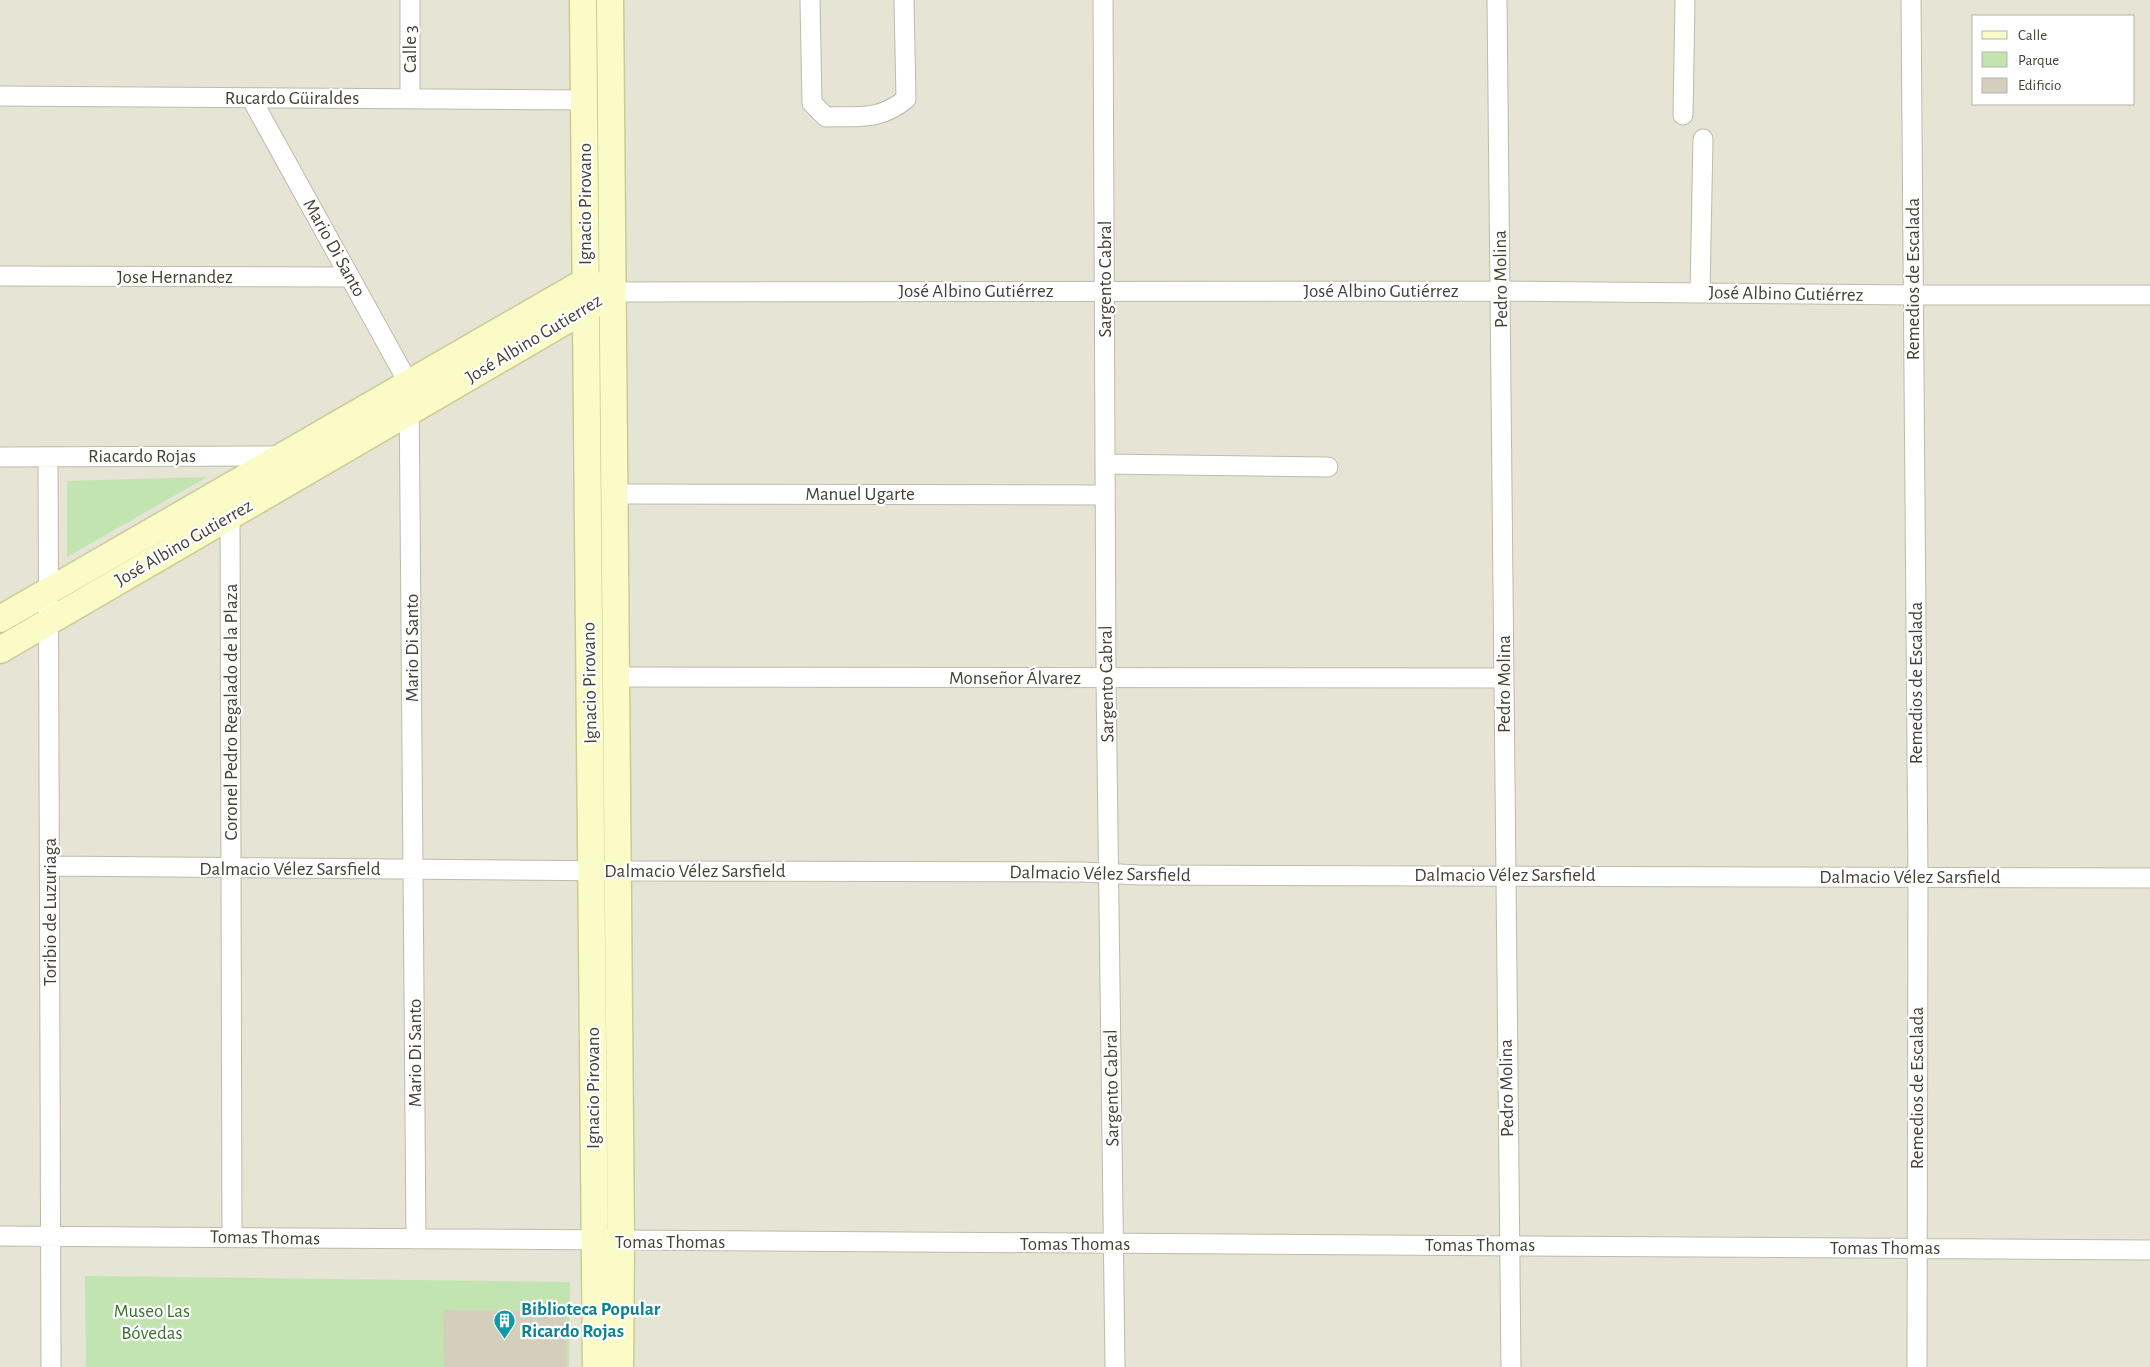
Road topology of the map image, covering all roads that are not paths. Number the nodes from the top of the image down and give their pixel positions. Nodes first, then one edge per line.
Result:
1 (410, 0) edge
2 (584, 0) edge
3 (610, 0) edge
4 (810, 0) edge
5 (904, 0) edge
6 (1103, 0) edge
7 (1497, 0) edge
8 (1685, 0) edge
9 (1911, 0) edge
10 (611, 72) junction
11 (584, 74) junction
12 (0, 96) edge
13 (251, 98) junction
14 (410, 99) junction
15 (584, 100) junction
16 (1683, 115) dead end
17 (585, 126) junction
18 (611, 126) junction
19 (1703, 139) dead end
20 (0, 276) edge
21 (350, 277) junction
22 (586, 281) junction
23 (1105, 291) junction
24 (1502, 291) junction
25 (613, 292) junction
26 (1700, 293) junction
27 (1913, 295) junction
28 (2150, 295) edge
29 (586, 310) junction
30 (409, 384) junction
31 (410, 412) junction
32 (283, 456) junction
33 (0, 457) edge
34 (48, 457) junction
35 (1104, 464) junction
36 (1328, 466) dead end
37 (228, 487) junction
38 (614, 494) junction
39 (1105, 495) junction
40 (230, 517) junction
41 (49, 590) junction
42 (0, 619) edge
43 (49, 621) junction
44 (0, 650) edge
45 (616, 677) junction
46 (1106, 678) junction
47 (1504, 678) junction
48 (50, 866) junction
49 (231, 869) junction
50 (414, 869) junction
51 (592, 871) junction
52 (618, 872) junction
53 (1108, 874) junction
54 (1505, 875) junction
55 (1918, 878) junction
56 (2150, 878) edge
57 (0, 1236) edge
58 (50, 1236) junction
59 (232, 1237) junction
60 (416, 1240) junction
61 (595, 1241) junction
62 (621, 1242) junction
63 (1115, 1244) junction
64 (1509, 1244) junction
65 (1916, 1248) junction
66 (2150, 1250) edge
67 (51, 1367) edge
68 (596, 1367) edge
69 (620, 1367) edge
70 (1115, 1367) edge
71 (1511, 1367) edge
72 (1917, 1367) edge

1 - 14 street, Calle 3
2 - 11 street, Ignacio Pirovano
3 - 10 street, Ignacio Pirovano
4 - 5 street
6 - 23 street, Sargento Cabral
7 - 24 street, Pedro Molina
8 - 16 street
9 - 27 street, Remedios de Escalada
10 - 11 street
10 - 18 street, Ignacio Pirovano
11 - 15 street, Ignacio Pirovano
12 - 13 street, Rucardo Güiraldes
13 - 14 street, Rucardo Güiraldes
13 - 21 street, Mario Di Santo
14 - 15 street, Rucardo Güiraldes
15 - 17 street, Ignacio Pirovano
17 - 18 street
17 - 22 street, Ignacio Pirovano
18 - 25 street, Ignacio Pirovano
19 - 26 street
20 - 21 street, Jose Hernandez
21 - 30 street, Mario Di Santo
22 - 25 street, José Albino Gutierrez
22 - 29 street, Ignacio Pirovano
22 - 30 street, José Albino Gutierrez
23 - 24 street, José Albino Gutiérrez
23 - 25 street, José Albino Gutiérrez
23 - 35 street, Sargento Cabral
24 - 26 street, José Albino Gutiérrez
24 - 47 street, Pedro Molina
25 - 29 street, José Albino Gutierrez
25 - 38 street, Ignacio Pirovano
26 - 27 street, José Albino Gutiérrez
27 - 28 street, José Albino Gutiérrez
27 - 55 street, Remedios de Escalada
29 - 31 street, José Albino Gutierrez
29 - 51 street, Ignacio Pirovano
30 - 31 street, Mario Di Santo
30 - 32 street, José Albino Gutierrez
31 - 40 street, José Albino Gutierrez
31 - 50 street, Mario Di Santo
32 - 34 street, Riacardo Rojas
32 - 37 street, José Albino Gutierrez
33 - 34 street, Riacardo Rojas
34 - 41 street, Toribio de Luzuriaga
35 - 36 street
35 - 39 street, Sargento Cabral
37 - 40 street, Coronel Pedro Regalado de la Plaza
37 - 41 street, José Albino Gutierrez
38 - 39 street, Manuel Ugarte
38 - 45 street, Ignacio Pirovano
39 - 46 street, Sargento Cabral
40 - 43 street, José Albino Gutierrez
40 - 49 street, Coronel Pedro Regalado de la Plaza
41 - 42 street, José Albino Gutierrez
41 - 43 street, Toribio de Luzuriaga
43 - 44 street, José Albino Gutierrez
43 - 48 street, Toribio de Luzuriaga
45 - 46 street, Monseñor Álvarez
45 - 52 street, Ignacio Pirovano
46 - 47 street, Monseñor Álvarez
46 - 53 street, Sargento Cabral
47 - 54 street, Pedro Molina
48 - 49 street, Dalmacio Vélez Sarsfield
48 - 58 street, Toribio de Luzuriaga
49 - 50 street, Dalmacio Vélez Sarsfield
49 - 59 street, Coronel Pedro Regalado de la Plaza
50 - 51 street, Dalmacio Vélez Sarsfield
50 - 60 street, Mario Di Santo
51 - 52 street, Dalmacio Vélez Sarsfield
51 - 61 street, Ignacio Pirovano
52 - 53 street, Dalmacio Vélez Sarsfield
52 - 62 street, Ignacio Pirovano
53 - 54 street, Dalmacio Vélez Sarsfield
53 - 63 street, Sargento Cabral
54 - 55 street, Dalmacio Vélez Sarsfield
54 - 64 street, Pedro Molina
55 - 56 street, Dalmacio Vélez Sarsfield
55 - 65 street, Remedios de Escalada
57 - 58 street, Tomas Thomas
58 - 59 street, Tomas Thomas
58 - 67 street, Toribio de Luzuriaga
59 - 60 street, Tomas Thomas
60 - 61 street, Tomas Thomas
61 - 62 street, Tomas Thomas
61 - 68 street, Ignacio Pirovano
62 - 63 street, Tomas Thomas
62 - 69 street, Ignacio Pirovano
63 - 64 street, Tomas Thomas
63 - 70 street, Sargento Cabral
64 - 65 street, Tomas Thomas
64 - 71 street, Pedro Molina
65 - 66 street, Tomas Thomas
65 - 72 street, Remedios de Escalada

